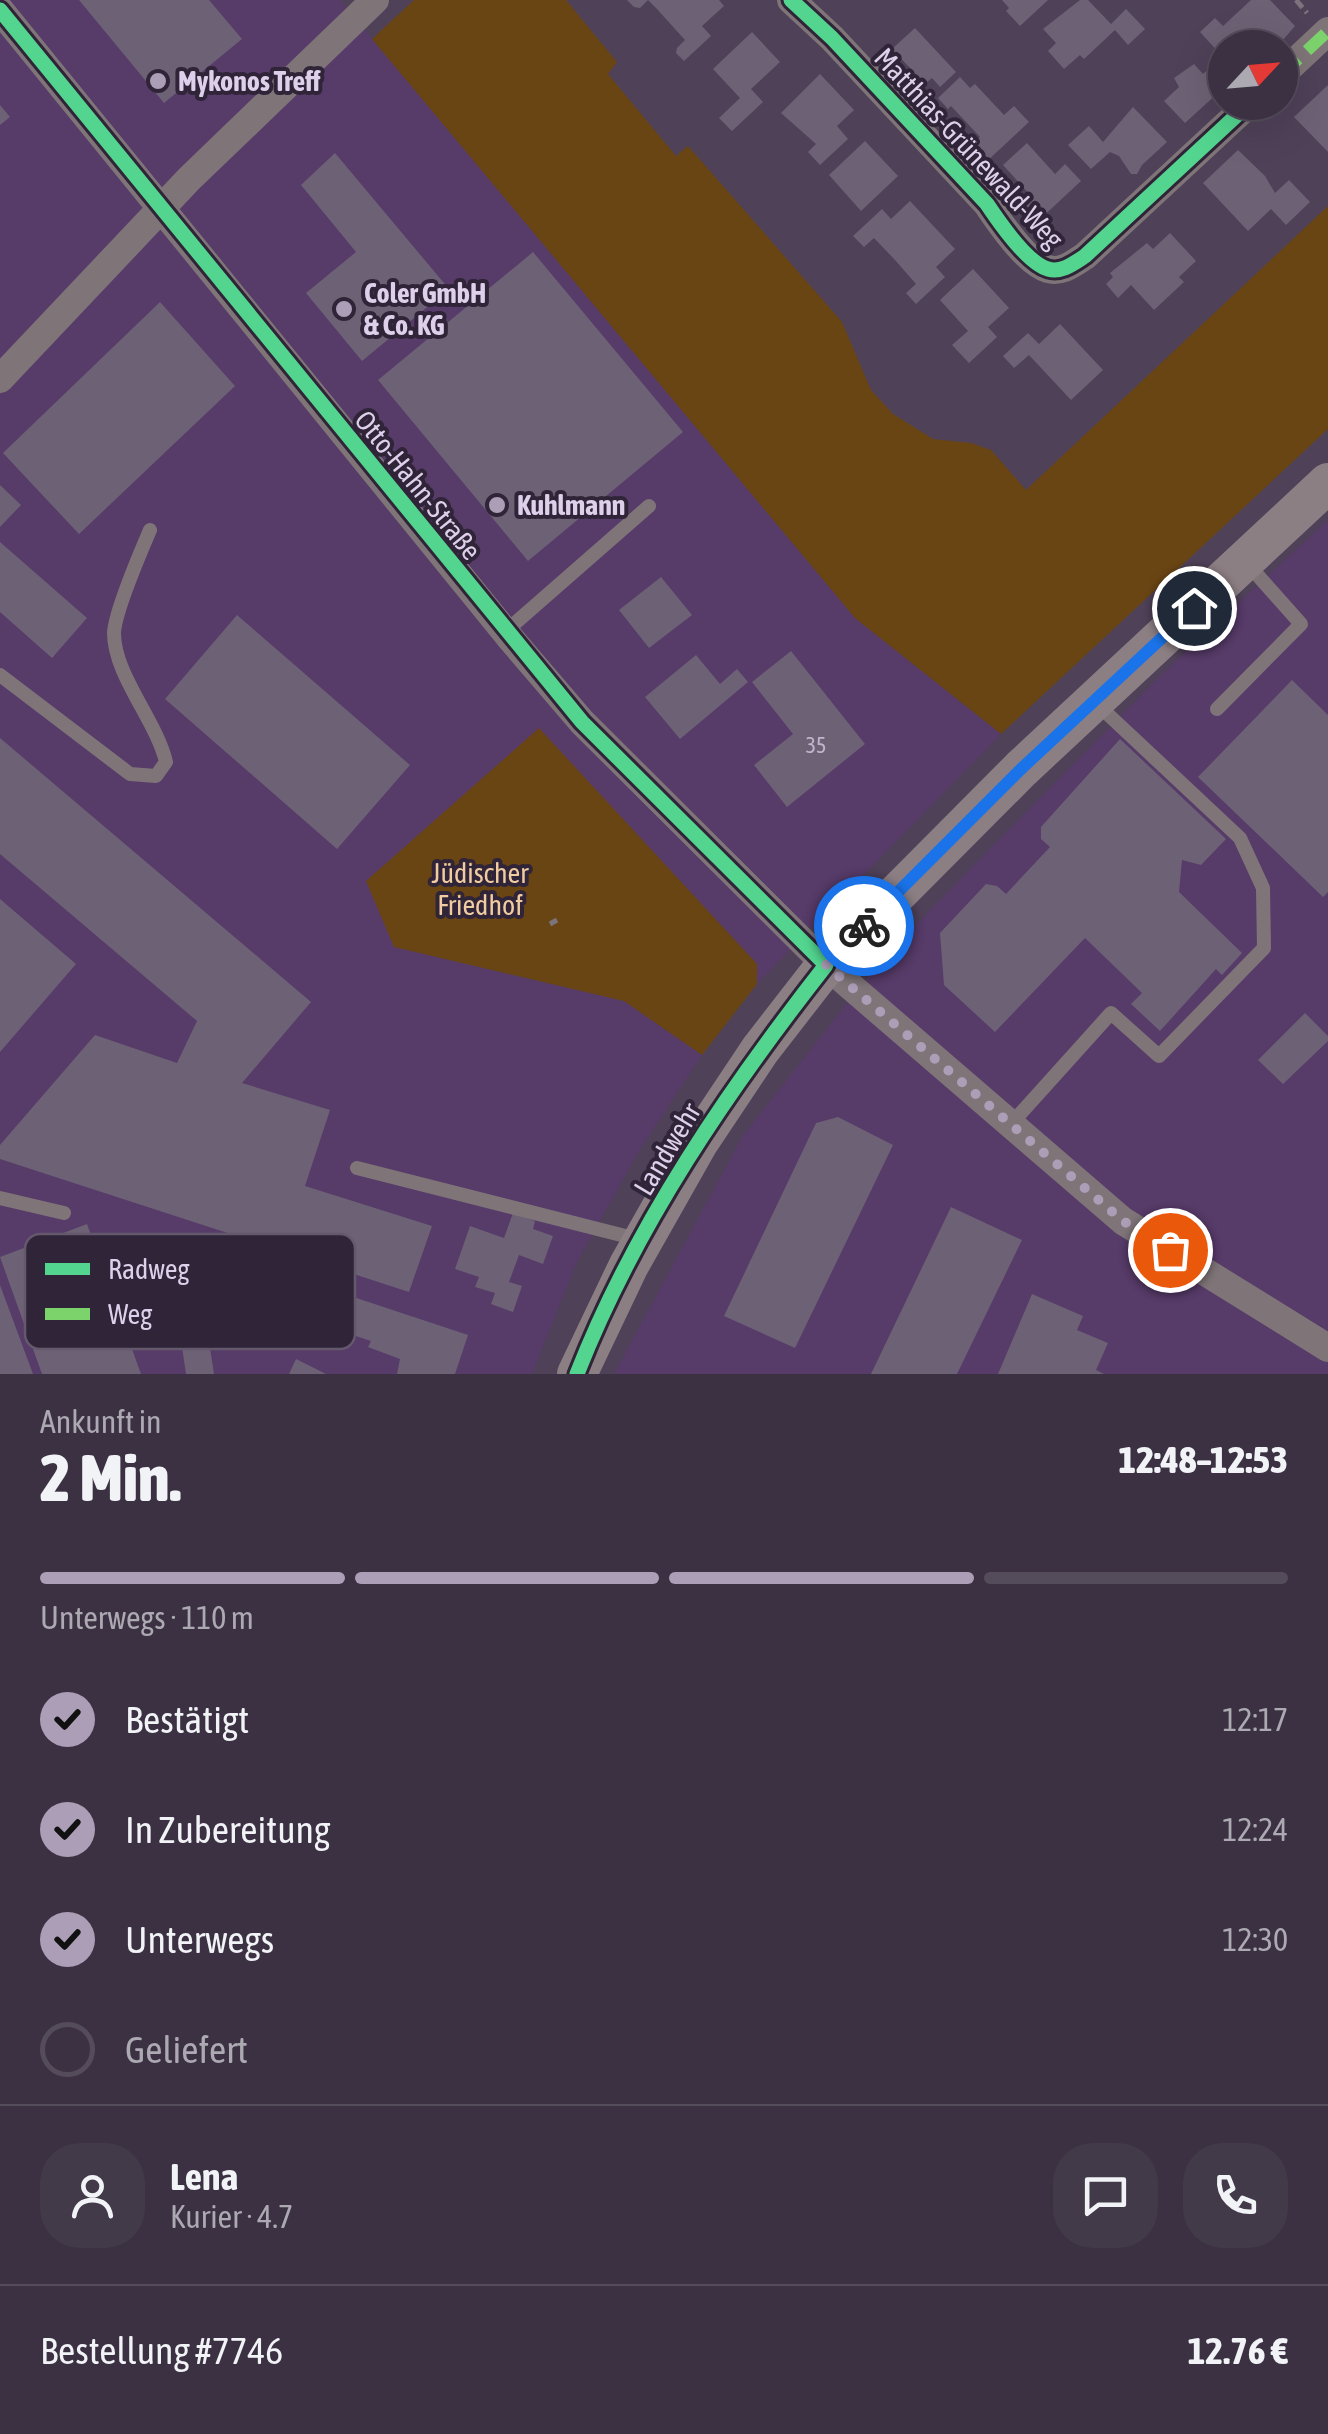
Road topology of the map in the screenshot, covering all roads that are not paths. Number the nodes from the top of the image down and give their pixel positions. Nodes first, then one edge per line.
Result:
1 (375, 0) edge
2 (791, 0) edge
3 (0, 10) edge
4 (1328, 31) edge
5 (1298, 59) edge
6 (1232, 120) edge
7 (162, 207) junction
8 (0, 379) edge
9 (1328, 483) edge
10 (649, 506) dead end
11 (150, 530) dead end
12 (1245, 561) junction
13 (506, 632) junction
14 (0, 675) edge
15 (1094, 701) junction
16 (1217, 709) dead end
17 (826, 965) junction
18 (1010, 1124) junction
19 (357, 1168) dead end
20 (0, 1198) edge
21 (64, 1213) dead end
22 (642, 1240) junction
23 (1328, 1348) edge
24 (577, 1374) edge

1 - 7 street
2 - 6 street, Matthias-Grünewald-Weg
3 - 7 street, Otto-Hahn-Straße
4 - 5 street
7 - 8 street
7 - 13 street, Otto-Hahn-Straße
9 - 12 main road, Landwehr
10 - 13 lane
11 - 14 lane
12 - 15 main road, Landwehr
12 - 16 lane
13 - 17 street, Otto-Hahn-Straße
15 - 17 main road, Landwehr
15 - 18 lane
17 - 18 street, Otto-Hahn-Straße
17 - 22 main road, Landwehr
18 - 23 street, Otto-Hahn-Straße
19 - 22 lane
20 - 21 lane
22 - 24 main road, Landwehr

